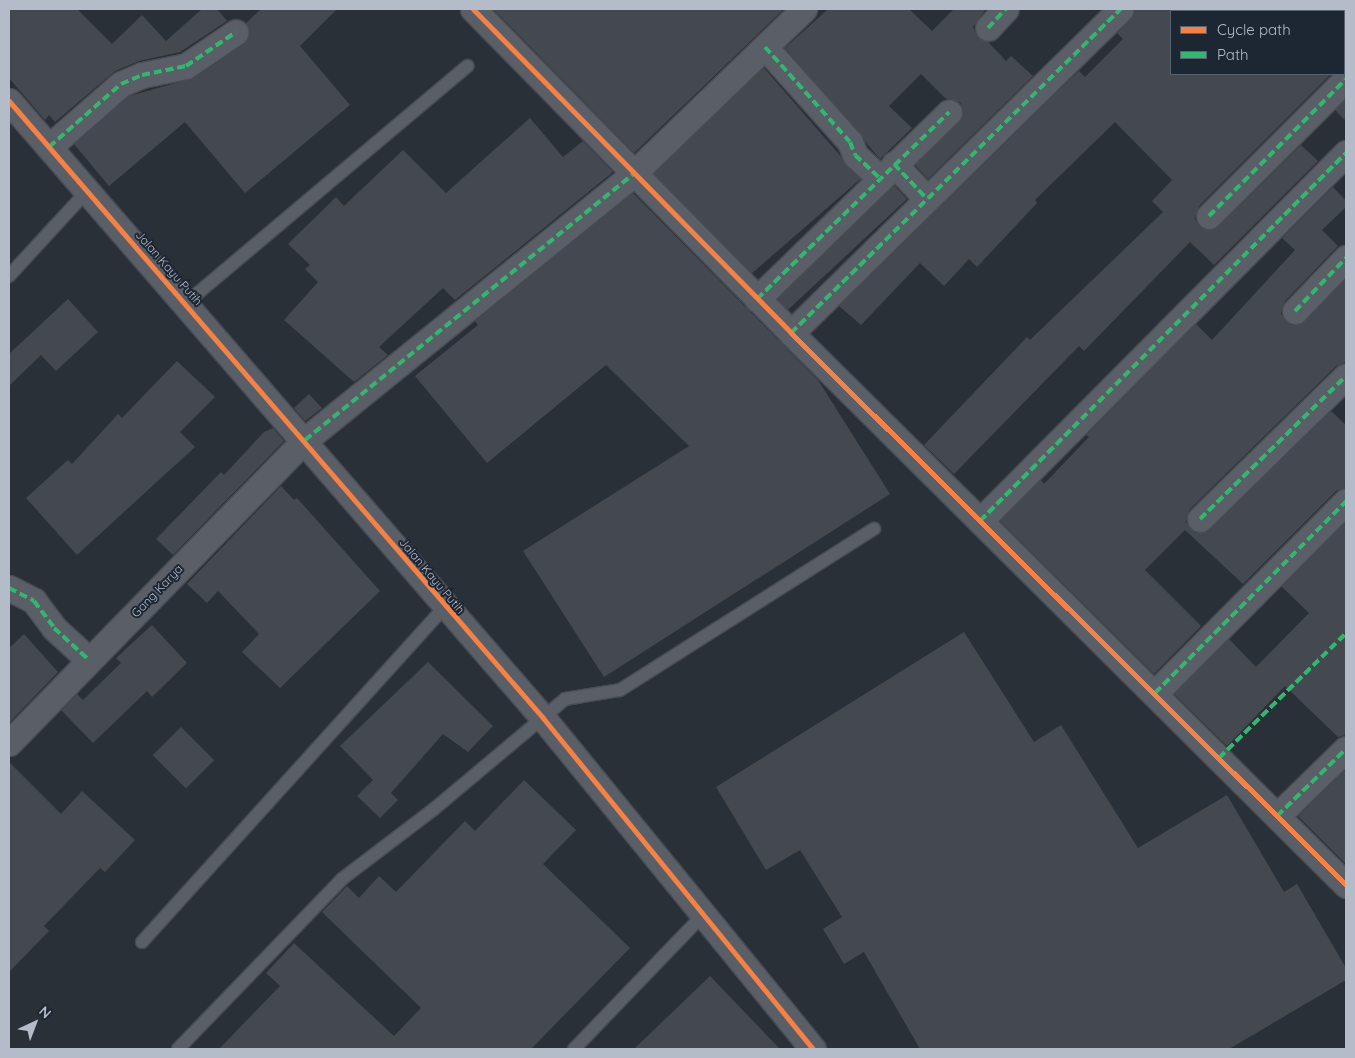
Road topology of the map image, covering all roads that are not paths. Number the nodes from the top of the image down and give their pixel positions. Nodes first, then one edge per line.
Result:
1 (473, 9) edge
2 (804, 9) edge
3 (1006, 9) edge
4 (1121, 9) edge
5 (988, 28) dead end
6 (236, 32) dead end
7 (765, 47) junction
8 (467, 66) dead end
9 (1346, 79) edge
10 (9, 102) edge
11 (950, 112) dead end
12 (49, 147) junction
13 (1346, 153) edge
14 (887, 171) junction
15 (633, 174) junction
16 (88, 190) junction
17 (928, 199) junction
18 (1209, 216) dead end
19 (1346, 258) edge
20 (9, 276) edge
21 (757, 299) junction
22 (186, 303) junction
23 (1295, 311) dead end
24 (791, 333) junction
25 (1346, 376) edge
26 (305, 440) junction
27 (1346, 501) edge
28 (1200, 519) dead end
29 (980, 521) junction
30 (874, 529) dead end
31 (9, 588) edge
32 (445, 607) junction
33 (89, 660) junction
34 (1154, 693) junction
35 (543, 718) junction
36 (9, 743) edge
37 (1346, 749) edge
38 (1277, 816) junction
39 (1346, 885) edge
40 (702, 916) junction
41 (142, 942) dead end
42 (178, 1049) edge
43 (574, 1049) edge
44 (812, 1049) edge

1 - 15 street
2 - 7 street, Gang Karya
3 - 5 street
4 - 17 street
6 - 12 street
7 - 14 street
7 - 15 street, Gang Karya
8 - 22 lane
9 - 18 street
10 - 12 street, Jalan Kayu Putih
11 - 14 street
12 - 16 street, Jalan Kayu Putih
13 - 29 street
14 - 17 street
14 - 21 street
15 - 21 street
15 - 26 street, Gang Karya
16 - 20 lane
16 - 22 street, Jalan Kayu Putih
17 - 24 street
19 - 23 street
21 - 24 street
22 - 26 street, Jalan Kayu Putih
24 - 29 street
25 - 28 street
26 - 32 street, Jalan Kayu Putih
26 - 33 street, Gang Karya
27 - 34 street
29 - 34 street
30 - 35 lane
31 - 33 street
32 - 35 street, Jalan Kayu Putih
32 - 41 lane
33 - 36 street, Gang Karya
34 - 38 street
35 - 40 street, Jalan Kayu Putih
35 - 42 lane
37 - 38 street
38 - 39 street
40 - 43 lane
40 - 44 street, Jalan Kayu Putih

